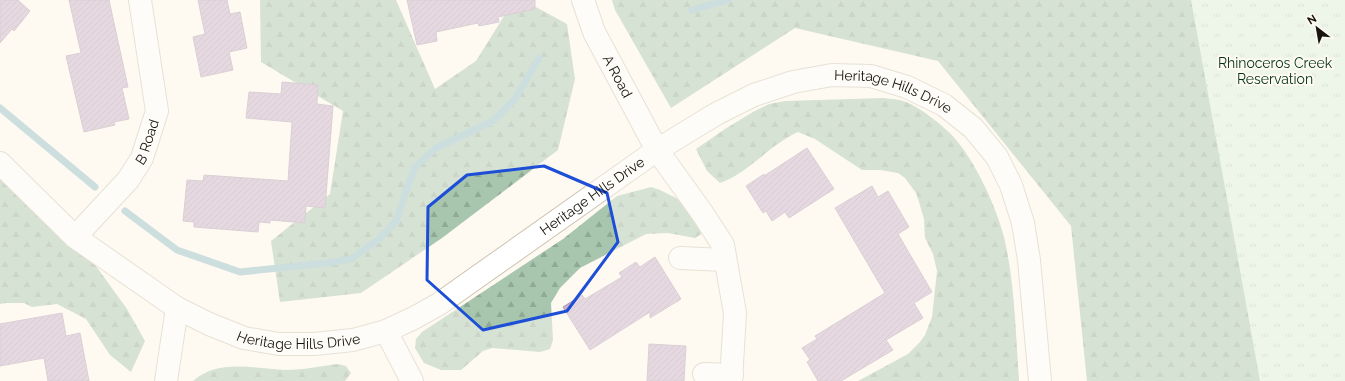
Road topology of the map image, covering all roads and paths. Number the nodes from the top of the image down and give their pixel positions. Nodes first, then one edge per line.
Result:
1 (140, 0) edge
2 (583, 0) edge
3 (657, 150) junction
4 (0, 163) edge
5 (75, 237) junction
6 (680, 258) dead end
7 (725, 260) junction
8 (177, 308) junction
9 (386, 332) junction
10 (704, 374) dead end
11 (732, 378) edge
12 (166, 381) edge
13 (412, 381) edge
14 (1040, 381) edge

1 - 5 street, B Road
2 - 3 street, A Road
3 - 7 street, A Road
3 - 9 street, Heritage Hills Drive
3 - 14 street, Heritage Hills Drive
4 - 5 street, Heritage Hills Drive
5 - 8 street, Heritage Hills Drive
6 - 7 street
7 - 11 street, A Road
8 - 9 street, Heritage Hills Drive
8 - 12 street
9 - 13 street
10 - 11 street

